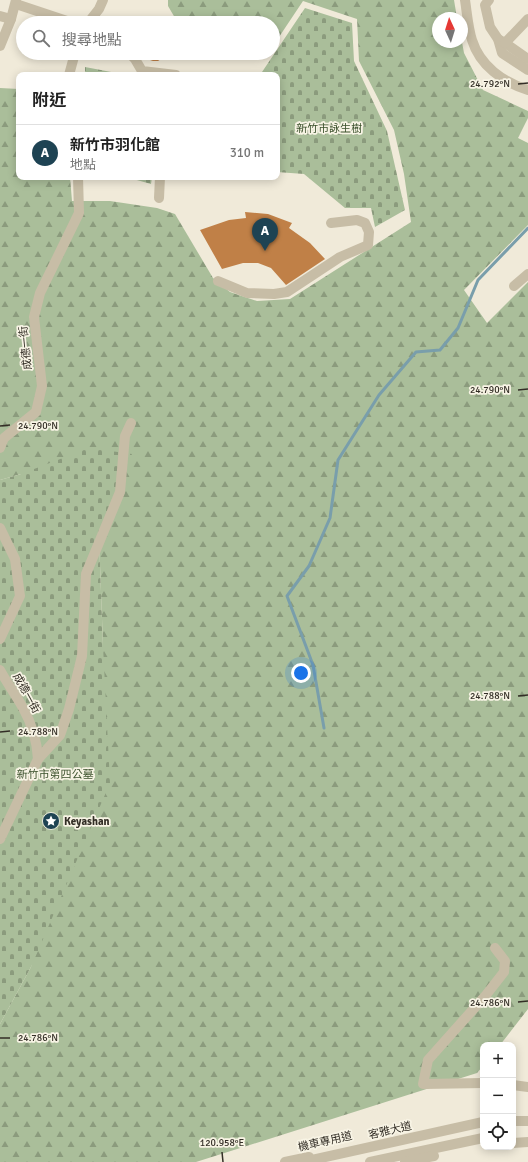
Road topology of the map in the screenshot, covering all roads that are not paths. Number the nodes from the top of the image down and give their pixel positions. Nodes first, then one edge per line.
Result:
1 (103, 0) edge
2 (465, 0) edge
3 (489, 0) edge
4 (16, 2) edge
5 (0, 16) edge
6 (54, 16) edge
7 (94, 16) edge
8 (11, 19) junction
9 (528, 19) edge
10 (502, 41) junction
11 (0, 46) edge
12 (528, 59) edge
13 (73, 60) edge
14 (136, 60) edge
15 (528, 70) edge
16 (70, 72) edge
17 (142, 72) edge
18 (528, 90) edge
19 (78, 180) edge
20 (160, 180) edge
21 (159, 198) dead end
22 (331, 223) dead end
23 (528, 274) edge
24 (218, 281) dead end
25 (514, 286) dead end
26 (131, 424) dead end
27 (2, 439) edge
28 (0, 448) edge
29 (0, 528) edge
30 (0, 639) edge
31 (0, 670) edge
32 (38, 759) junction
33 (0, 839) edge
34 (495, 948) dead end
35 (480, 1083) edge
36 (516, 1085) edge
37 (528, 1087) edge
38 (516, 1121) edge
39 (528, 1121) edge
40 (480, 1123) edge
41 (440, 1131) junction
42 (516, 1137) edge
43 (528, 1137) edge
44 (480, 1139) edge
45 (528, 1142) edge
46 (516, 1143) edge
47 (480, 1146) edge
48 (285, 1162) edge
49 (303, 1162) edge
50 (370, 1162) edge
51 (405, 1162) edge

1 - 7 street
2 - 18 street
3 - 10 street
4 - 6 street
4 - 8 street
5 - 8 street
8 - 11 street
9 - 10 street
10 - 12 street
10 - 15 street
13 - 16 street
14 - 17 street
19 - 27 street, 成德一街
20 - 21 street
22 - 24 street
23 - 25 street
26 - 32 street
27 - 28 street, 成德一街
29 - 30 street
31 - 32 street, 成德一街
32 - 33 street
34 - 35 street
36 - 37 street
38 - 39 street
40 - 41 street, 客雅大道
41 - 48 street, 機車專用道
41 - 49 street, 客雅大道
42 - 43 street
44 - 50 street
45 - 46 street
47 - 51 street

